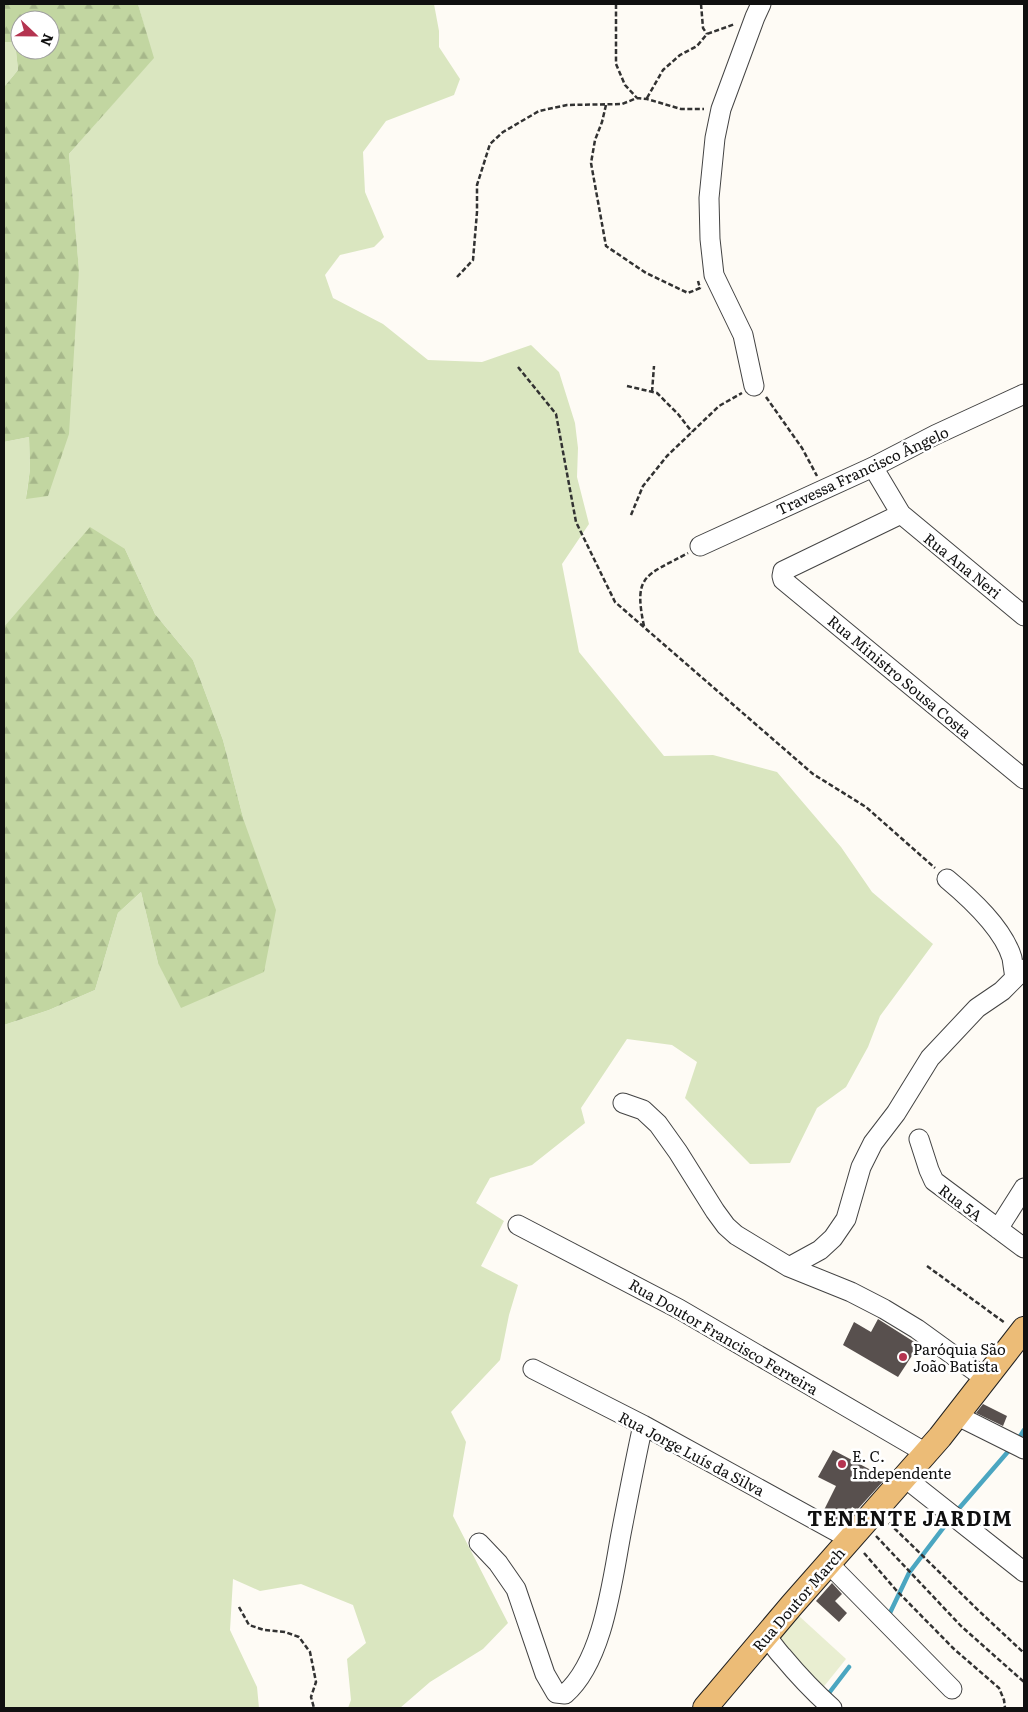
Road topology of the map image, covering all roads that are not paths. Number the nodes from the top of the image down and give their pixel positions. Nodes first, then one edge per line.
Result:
1 (758, 10) edge
2 (754, 386) road end
3 (1024, 394) edge
4 (873, 467) junction
5 (901, 514) junction
6 (700, 546) road end
7 (1024, 616) edge
8 (1024, 779) edge
9 (948, 879) road end
10 (1020, 974) edge
11 (623, 1103) dead end
12 (919, 1139) dead end
13 (1024, 1188) edge
14 (518, 1225) dead end
15 (998, 1229) junction
16 (1024, 1248) edge
17 (789, 1266) junction
18 (1018, 1328) edge
19 (533, 1369) dead end
20 (986, 1379) junction
21 (958, 1416) junction
22 (643, 1425) junction
23 (1018, 1446) edge
24 (926, 1453) junction
25 (904, 1477) junction
26 (863, 1525) junction
27 (479, 1543) dead end
28 (828, 1564) junction
29 (1024, 1572) edge
30 (765, 1636) junction
31 (952, 1689) dead end
32 (826, 1703) edge
33 (705, 1708) edge

1 - 2 street
3 - 4 street, Travessa Francisco Ângelo
4 - 5 street, Rua Ana Neri
4 - 6 street, Travessa Francisco Ângelo
5 - 7 street, Rua Ana Neri
5 - 8 street, Rua Ministro Sousa Costa
9 - 10 street
10 - 17 street
11 - 17 street
12 - 15 street, Rua 5A
13 - 15 street
14 - 24 street, Rua Doutor Francisco Ferreira
15 - 16 street, Rua 5A
17 - 20 street
18 - 20 main road, Rua Doutor March
19 - 22 street, Rua Jorge Luís da Silva
20 - 21 main road, Rua Doutor March
21 - 23 street
21 - 24 main road, Rua Doutor March
22 - 26 street, Rua Jorge Luís da Silva
22 - 27 street
24 - 25 main road, Rua Doutor March
25 - 26 main road, Rua Doutor March
25 - 29 street
26 - 28 main road, Rua Doutor March
28 - 30 main road, Rua Doutor March
28 - 31 street
30 - 32 street
30 - 33 main road, Rua Doutor March

